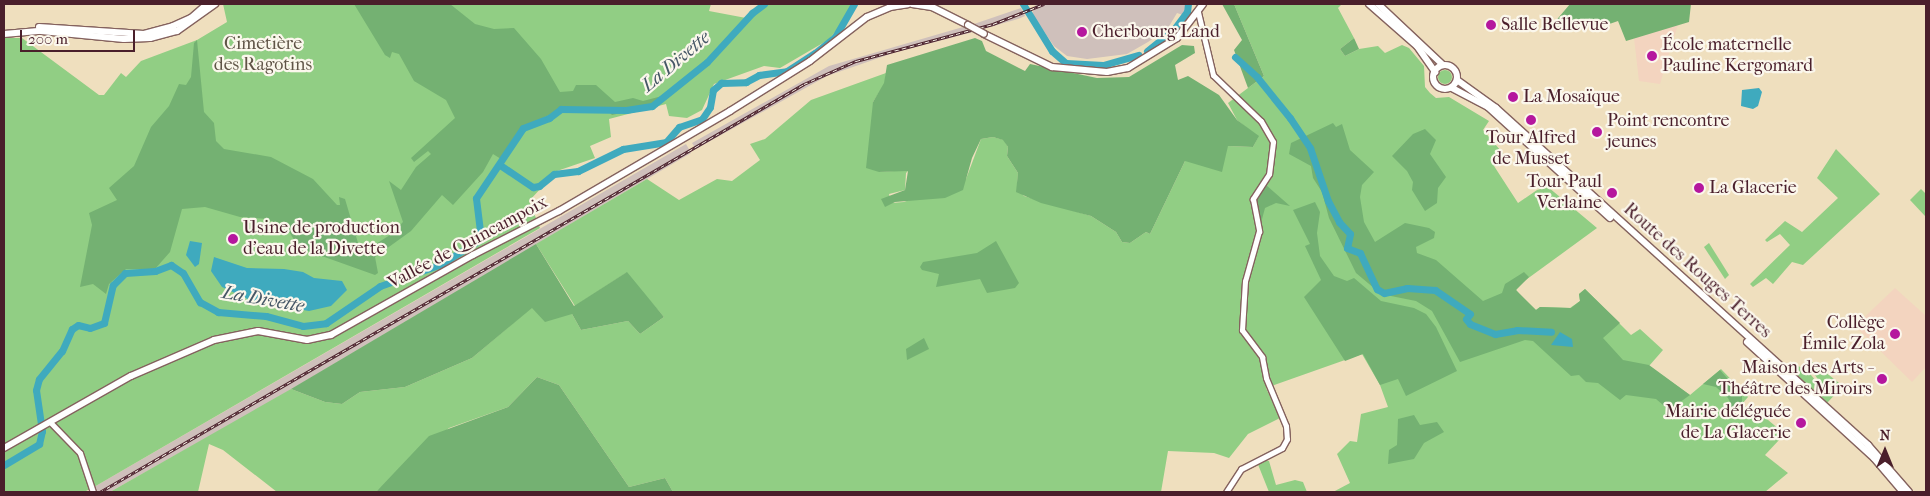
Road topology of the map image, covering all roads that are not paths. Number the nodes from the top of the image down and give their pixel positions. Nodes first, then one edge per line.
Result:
1 (207, 4) edge
2 (215, 4) edge
3 (910, 4) edge
4 (1204, 4) edge
5 (1369, 4) edge
6 (1378, 4) edge
7 (1198, 12) junction
8 (4, 30) edge
9 (4, 34) edge
10 (1443, 66) junction
11 (1435, 72) junction
12 (1457, 80) junction
13 (1452, 88) junction
14 (50, 422) junction
15 (4, 448) edge
16 (93, 492) edge
17 (1226, 492) edge
18 (1902, 492) edge
19 (1909, 492) edge

1 - 8 main road
2 - 9 main road
3 - 7 main road, bridge
3 - 14 main road, Vallée de Quincampoix
4 - 7 main road
5 - 11 main road
6 - 10 main road
7 - 17 street
10 - 11 main road
10 - 12 main road
11 - 13 main road
12 - 13 main road
12 - 19 main road, Route des Rouges Terres
13 - 18 main road, Route des Rouges Terres
14 - 15 main road, Vallée de Quincampoix
14 - 16 street

